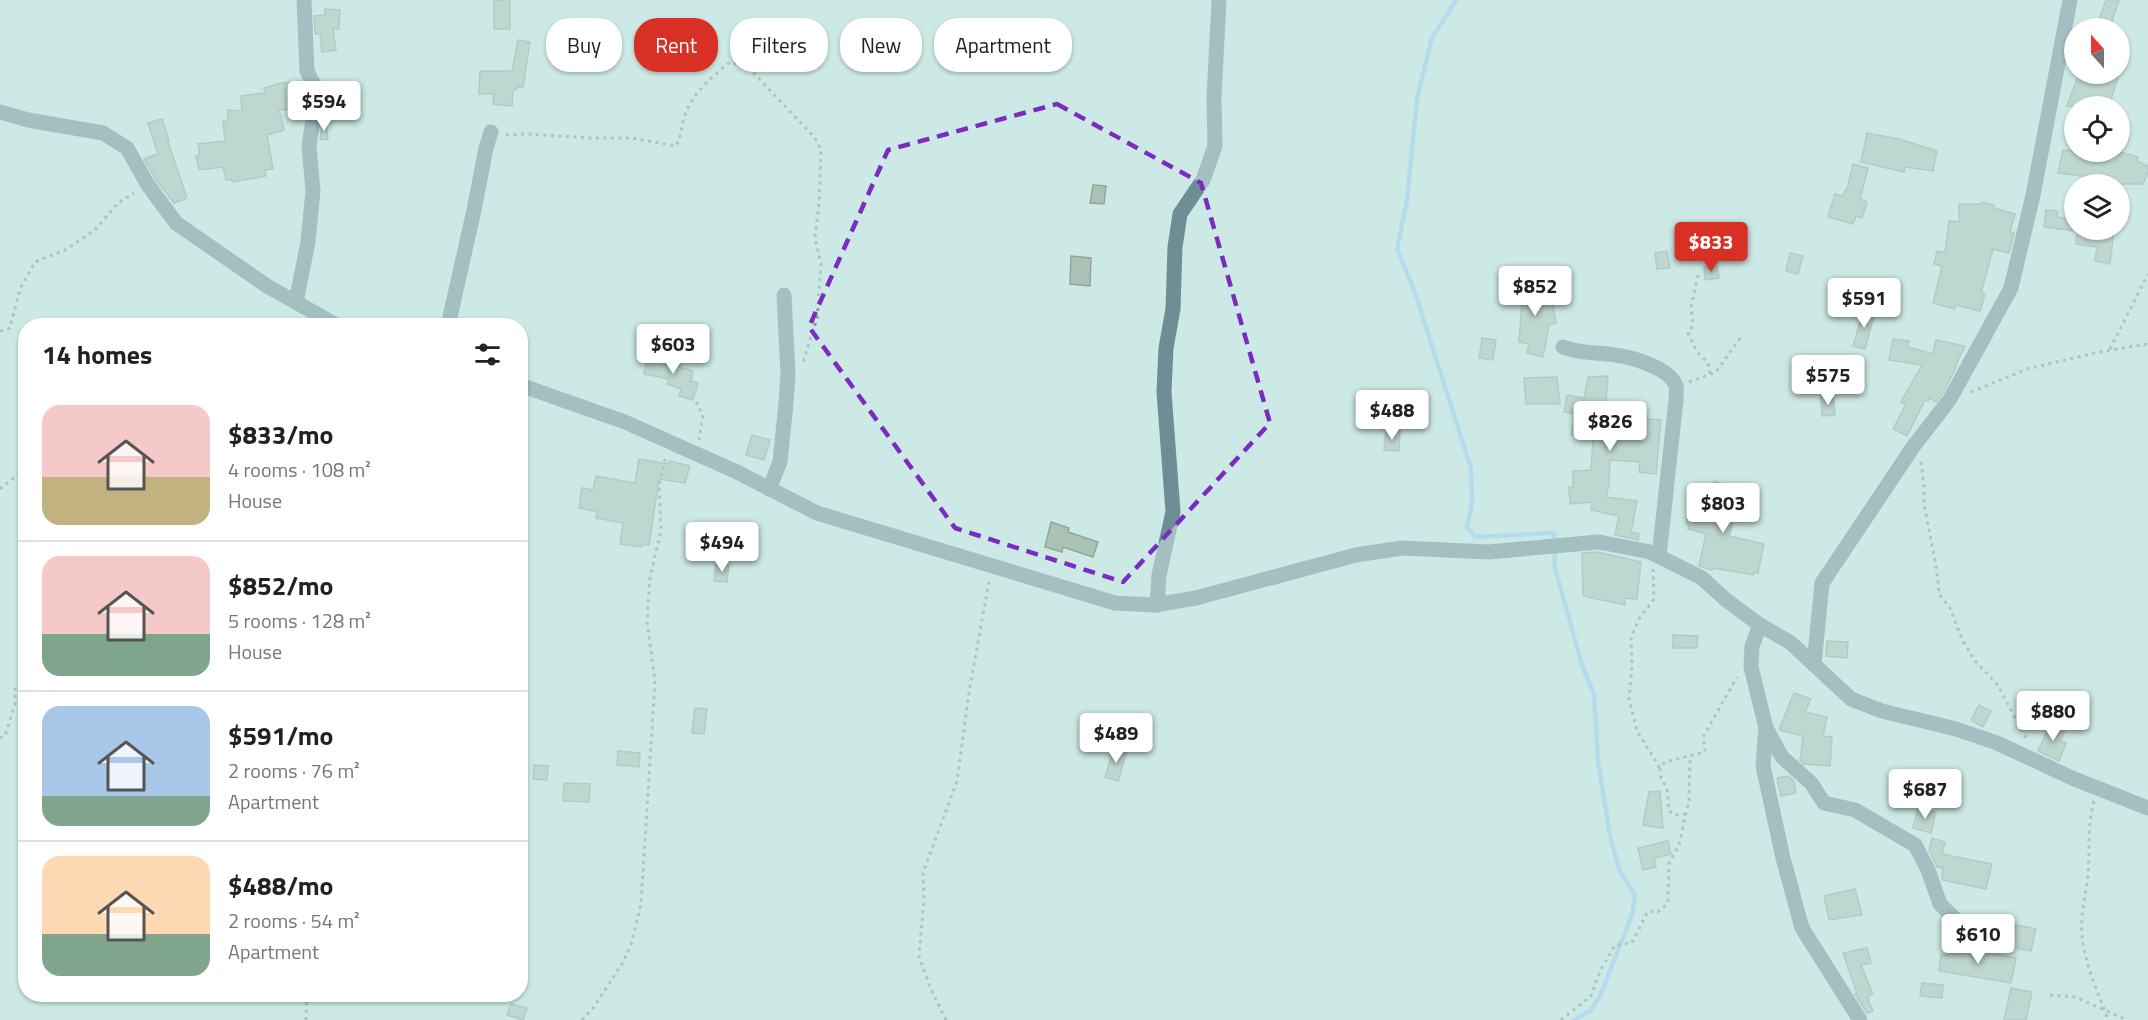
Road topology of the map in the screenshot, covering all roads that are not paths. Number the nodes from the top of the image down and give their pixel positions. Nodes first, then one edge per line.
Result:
1 (304, 0) edge
2 (1219, 0) edge
3 (2070, 0) edge
4 (0, 112) edge
5 (491, 132) road end
6 (784, 295) dead end
7 (296, 302) junction
8 (324, 318) edge
9 (450, 318) edge
10 (1563, 347) dead end
11 (528, 388) edge
12 (769, 489) junction
13 (1659, 556) junction
14 (1157, 605) junction
15 (1760, 625) junction
16 (1814, 665) junction
17 (1766, 728) junction
18 (2148, 808) edge
19 (1963, 927) dead end
20 (1860, 1020) edge

1 - 7 street
2 - 14 street
3 - 16 street
4 - 7 street
5 - 9 street
6 - 12 street
7 - 8 street
10 - 13 street
11 - 12 street
12 - 14 street
13 - 14 street
13 - 15 street
15 - 16 street
15 - 17 street
16 - 18 street
17 - 19 street
17 - 20 street

